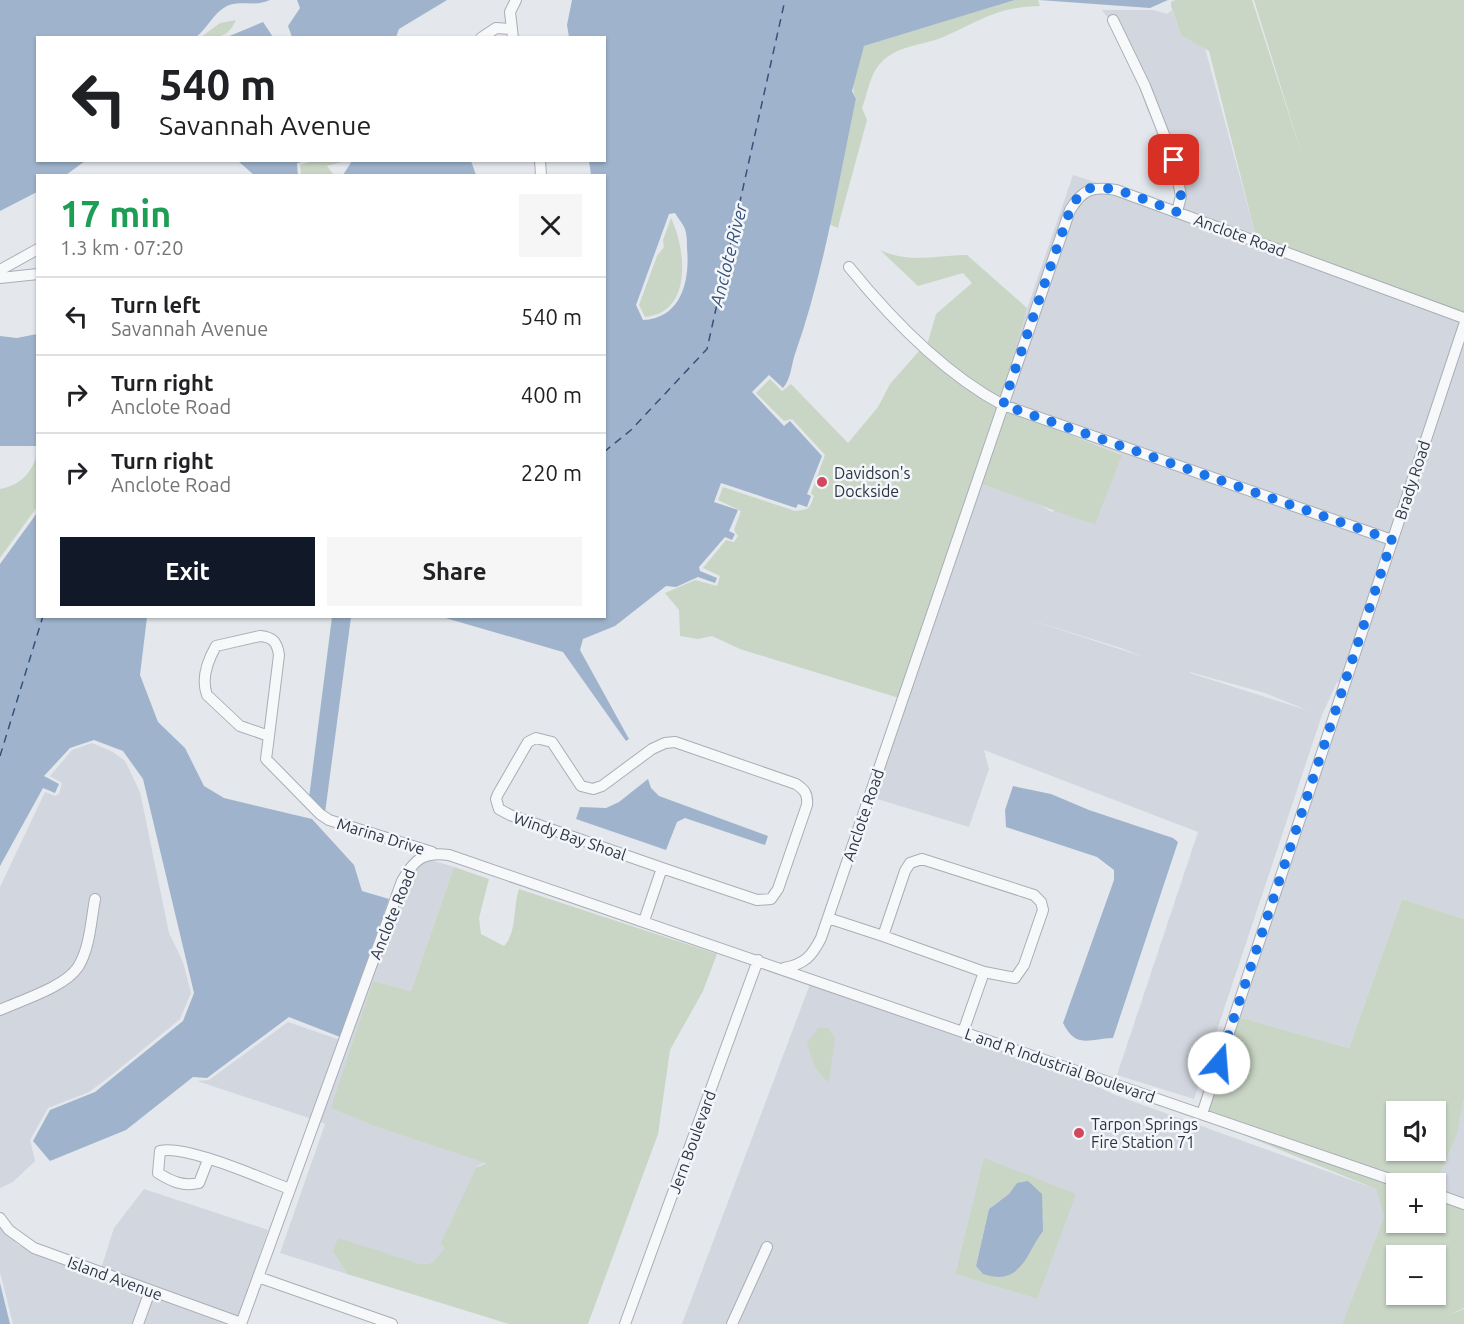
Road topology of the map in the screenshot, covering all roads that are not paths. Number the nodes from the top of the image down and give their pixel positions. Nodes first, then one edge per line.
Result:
1 (516, 0) edge
2 (1113, 20) dead end
3 (512, 33) edge
4 (484, 36) edge
5 (1177, 212) junction
6 (36, 250) edge
7 (849, 267) dead end
8 (0, 270) edge
9 (36, 274) edge
10 (0, 278) edge
11 (1464, 318) edge
12 (1464, 325) edge
13 (1003, 405) junction
14 (1392, 540) junction
15 (269, 736) junction
16 (435, 853) junction
17 (663, 868) junction
18 (95, 899) dead end
19 (828, 918) junction
20 (644, 921) junction
21 (883, 936) junction
22 (758, 960) junction
23 (784, 969) junction
24 (984, 972) junction
25 (0, 1010) edge
26 (963, 1032) junction
27 (1202, 1114) junction
28 (208, 1160) junction
29 (1386, 1178) edge
30 (290, 1189) junction
31 (1446, 1198) edge
32 (1464, 1204) edge
33 (0, 1218) edge
34 (767, 1247) dead end
35 (258, 1277) junction
36 (150, 1291) junction
37 (138, 1324) edge
38 (241, 1324) edge
39 (392, 1324) edge
40 (626, 1324) edge
41 (732, 1324) edge

1 - 3 street
2 - 5 street
3 - 4 street
5 - 11 street, Anclote Road
5 - 13 street, Anclote Road
6 - 8 street
7 - 13 street
9 - 10 street
12 - 14 street, Brady Road
13 - 14 street
13 - 19 street, Anclote Road
14 - 27 street, Brady Road
15 - 15 street, Marina Drive
15 - 16 street, Marina Drive
16 - 20 street
16 - 30 street, Anclote Road
17 - 17 street, Windy Bay Shoal
17 - 20 street
18 - 25 street
19 - 21 street
19 - 23 street, Anclote Road
20 - 22 street
21 - 24 street
21 - 24 street
22 - 23 street
22 - 40 street, Jern Boulevard
23 - 26 street, L and R Industrial Boulevard
24 - 26 street
26 - 27 street, L and R Industrial Boulevard
27 - 29 street, L and R Industrial Boulevard
28 - 28 street
28 - 30 street
30 - 35 street, Anclote Road
31 - 32 street
33 - 36 street, Island Avenue
34 - 41 street
35 - 38 street, Anclote Road
35 - 39 street
36 - 37 street
36 - 38 street, Island Avenue

